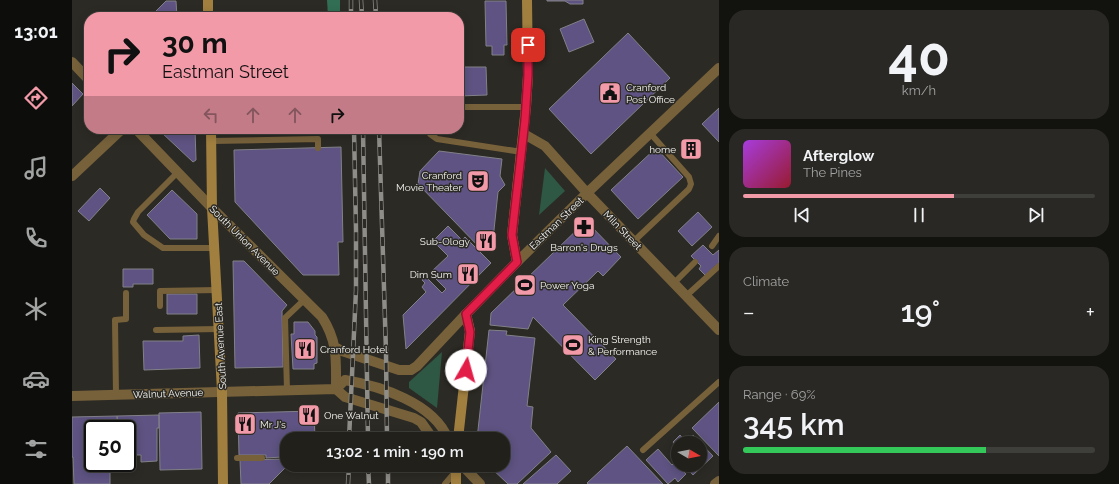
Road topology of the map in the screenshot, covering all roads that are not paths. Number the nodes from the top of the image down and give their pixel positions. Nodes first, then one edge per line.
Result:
1 (208, 0) edge
2 (527, 0) edge
3 (208, 12) edge
4 (72, 62) edge
5 (719, 68) edge
6 (84, 75) edge
7 (464, 107) edge
8 (526, 107) junction
9 (650, 133) junction
10 (117, 134) edge
11 (141, 134) edge
12 (211, 134) edge
13 (430, 134) edge
14 (524, 134) junction
15 (211, 141) junction
16 (318, 148) dead end
17 (522, 152) junction
18 (178, 172) junction
19 (72, 176) edge
20 (587, 192) junction
21 (212, 208) junction
22 (719, 236) edge
23 (634, 241) junction
24 (712, 246) dead end
25 (215, 248) junction
26 (517, 262) junction
27 (696, 262) dead end
28 (719, 266) edge
29 (674, 283) junction
30 (217, 290) junction
31 (126, 293) dead end
32 (686, 296) junction
33 (304, 300) junction
34 (160, 306) dead end
35 (466, 314) junction
36 (219, 329) junction
37 (156, 330) dead end
38 (719, 330) edge
39 (335, 347) junction
40 (719, 382) edge
41 (336, 389) junction
42 (287, 390) junction
43 (222, 391) junction
44 (116, 395) junction
45 (72, 396) edge
46 (428, 432) edge
47 (445, 432) edge
48 (459, 432) edge
49 (643, 450) dead end
50 (237, 458) dead end
51 (262, 458) dead end
52 (454, 472) edge
53 (457, 472) edge
54 (464, 472) edge
55 (719, 480) edge
56 (223, 484) edge
57 (445, 484) edge
58 (456, 484) edge
59 (480, 484) edge
60 (715, 484) edge

1 - 3 main road
2 - 8 main road
4 - 6 street
5 - 9 street, Eastman Street
7 - 8 lane
8 - 14 main road
9 - 20 street, Eastman Street
9 - 23 lane
10 - 19 street
11 - 18 street, South Union Avenue
12 - 15 main road, South Avenue East
13 - 17 lane
14 - 17 main road
14 - 20 street, Miln Street
15 - 16 lane
15 - 21 main road, South Avenue East
17 - 26 main road
18 - 21 street, South Union Avenue
18 - 25 lane
20 - 23 street, Miln Street
20 - 26 street, Eastman Street
21 - 25 main road, South Avenue East
21 - 33 street, South Union Avenue
22 - 24 lane
23 - 29 street, Miln Street
25 - 30 main road, South Avenue East
26 - 35 main road, Eastman Street
27 - 29 lane
28 - 32 lane
29 - 32 street, Miln Street
30 - 34 lane
30 - 36 main road, South Avenue East
31 - 44 lane
32 - 38 street, Miln Street
33 - 39 street, South Union Avenue
33 - 42 lane
35 - 39 street, Eastman Street
35 - 48 main road
36 - 37 lane
36 - 43 main road, South Avenue East
39 - 41 street, South Union Avenue
40 - 49 lane
41 - 42 street, Walnut Avenue
41 - 46 street
41 - 47 street
42 - 43 street, Walnut Avenue
43 - 44 street, Walnut Avenue
43 - 56 main road, South Avenue East
44 - 45 street, Walnut Avenue
50 - 51 lane
52 - 57 lane
53 - 58 main road
54 - 59 street
55 - 60 street

